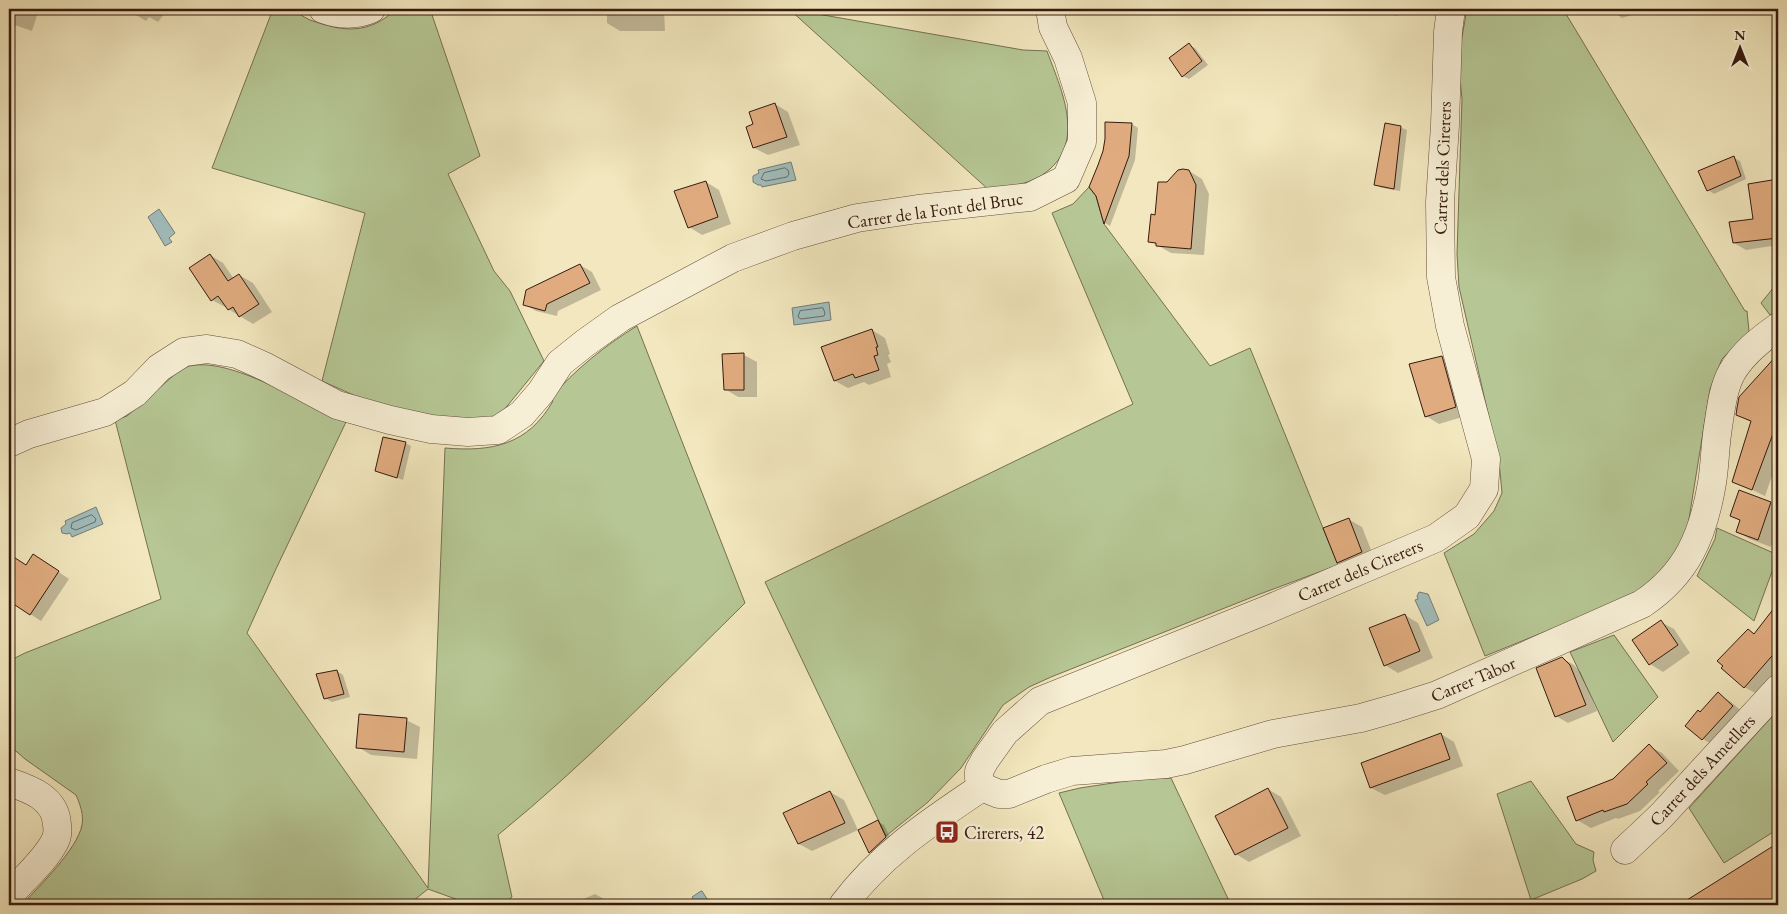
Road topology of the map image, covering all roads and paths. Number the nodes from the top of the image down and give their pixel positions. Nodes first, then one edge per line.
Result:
1 (323, 9) edge
2 (371, 9) edge
3 (1050, 9) edge
4 (1451, 9) edge
5 (1778, 327) edge
6 (9, 443) edge
7 (1778, 689) edge
8 (9, 782) edge
9 (982, 787) junction
10 (1625, 850) dead end
11 (9, 896) edge
12 (843, 905) edge

1 - 2 street
3 - 6 street, Carrer de la Font del Bruc
4 - 9 street, Carrer dels Cirerers
5 - 9 street, Carrer Tàbor
7 - 10 street, Carrer dels Ametllers
8 - 11 street
9 - 12 street

